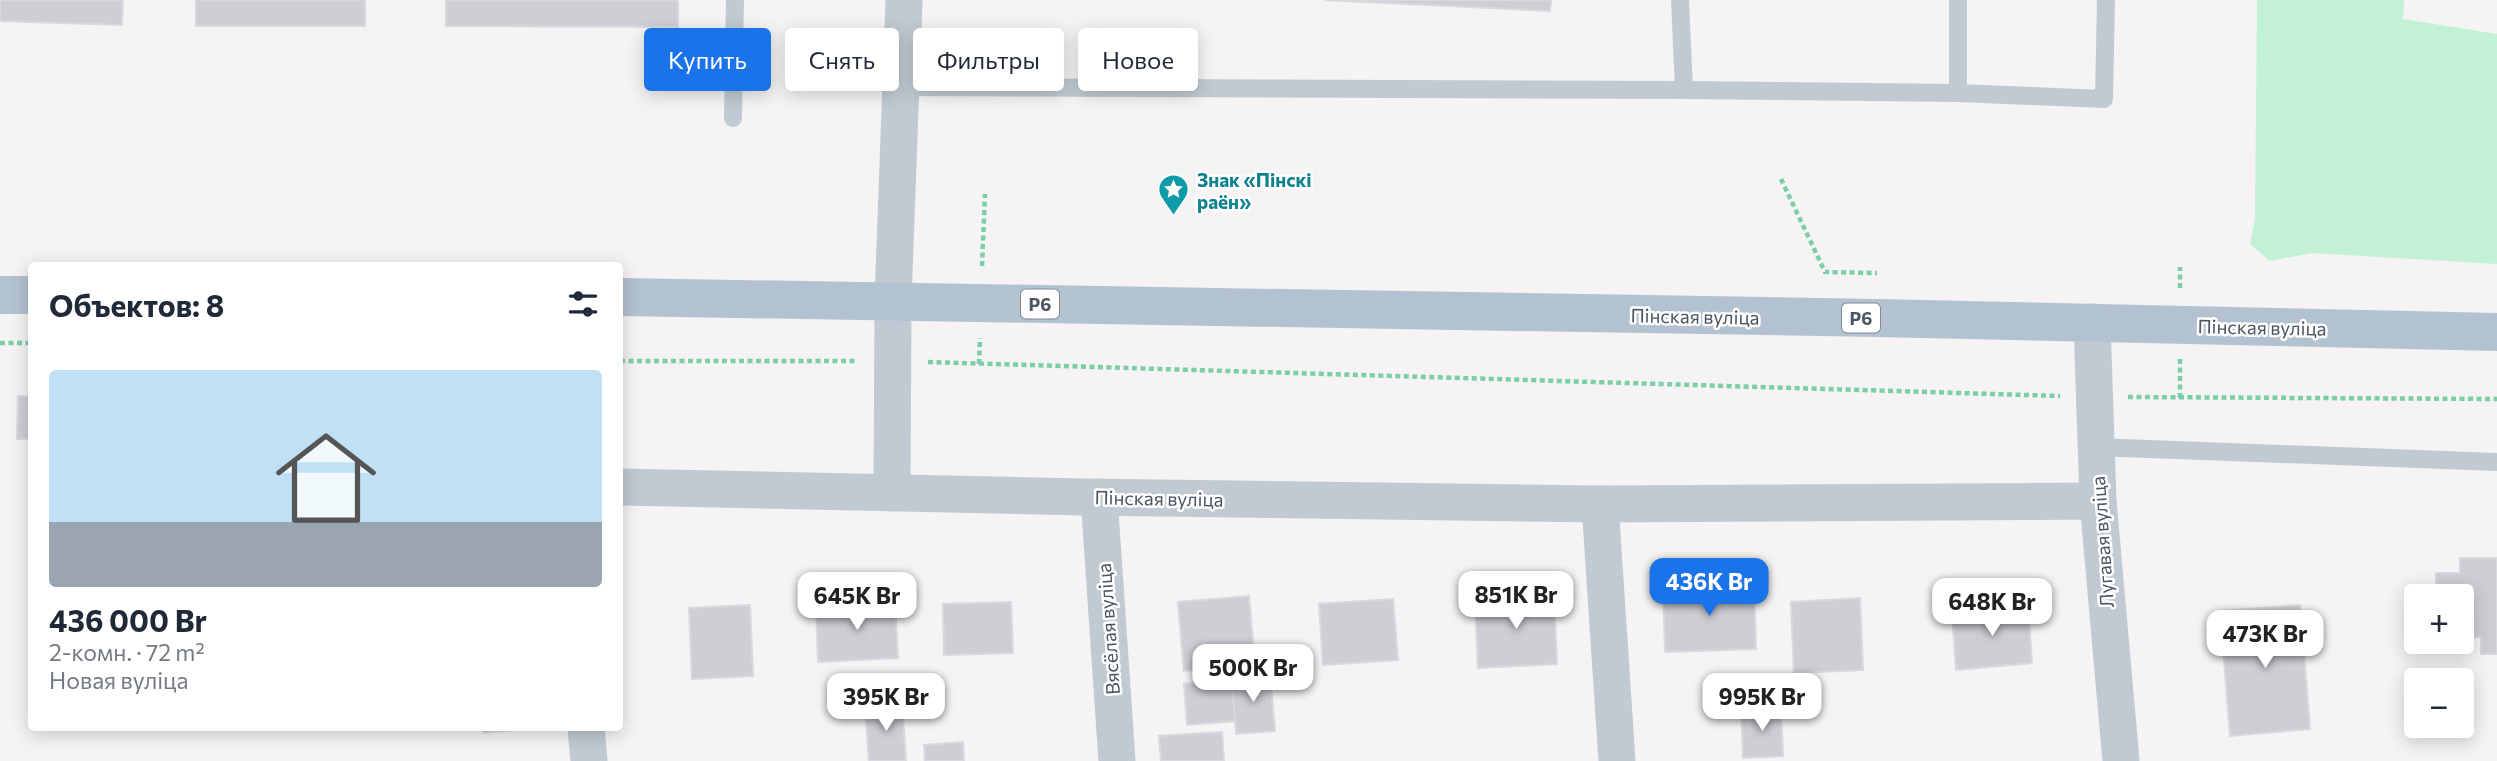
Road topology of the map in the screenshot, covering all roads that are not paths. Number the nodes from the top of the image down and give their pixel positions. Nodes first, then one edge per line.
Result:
1 (735, 0) edge
2 (904, 0) edge
3 (1680, 0) edge
4 (1958, 0) edge
5 (2106, 0) edge
6 (901, 87) junction
7 (1684, 90) junction
8 (1958, 93) junction
9 (733, 118) dead end
10 (0, 295) edge
11 (28, 295) edge
12 (623, 297) edge
13 (893, 301) junction
14 (2092, 323) junction
15 (2497, 332) edge
16 (2096, 447) junction
17 (2497, 462) edge
18 (623, 487) edge
19 (892, 493) junction
20 (1099, 497) junction
21 (2098, 501) junction
22 (1600, 504) junction
23 (586, 731) edge
24 (589, 761) edge
25 (1116, 761) edge
26 (1617, 761) edge
27 (2121, 761) edge

1 - 9 lane
2 - 6 street
3 - 7 lane
4 - 8 lane
5 - 8 lane
6 - 7 lane
6 - 13 street
7 - 8 lane
10 - 11 main road
12 - 13 main road, Пінская вуліца / Р6
13 - 14 main road, Пінская вуліца / Р6
13 - 19 street
14 - 15 main road, Пінская вуліца / Р6
14 - 16 street, Лугавая вуліца
16 - 17 lane
16 - 21 street, Лугавая вуліца
18 - 19 street, Пінская вуліца
19 - 20 street, Пінская вуліца
20 - 22 street, Пінская вуліца
20 - 25 street, Вясёлая вуліца
21 - 22 street, Пінская вуліца
21 - 27 street, Лугавая вуліца
22 - 26 street
23 - 24 street

